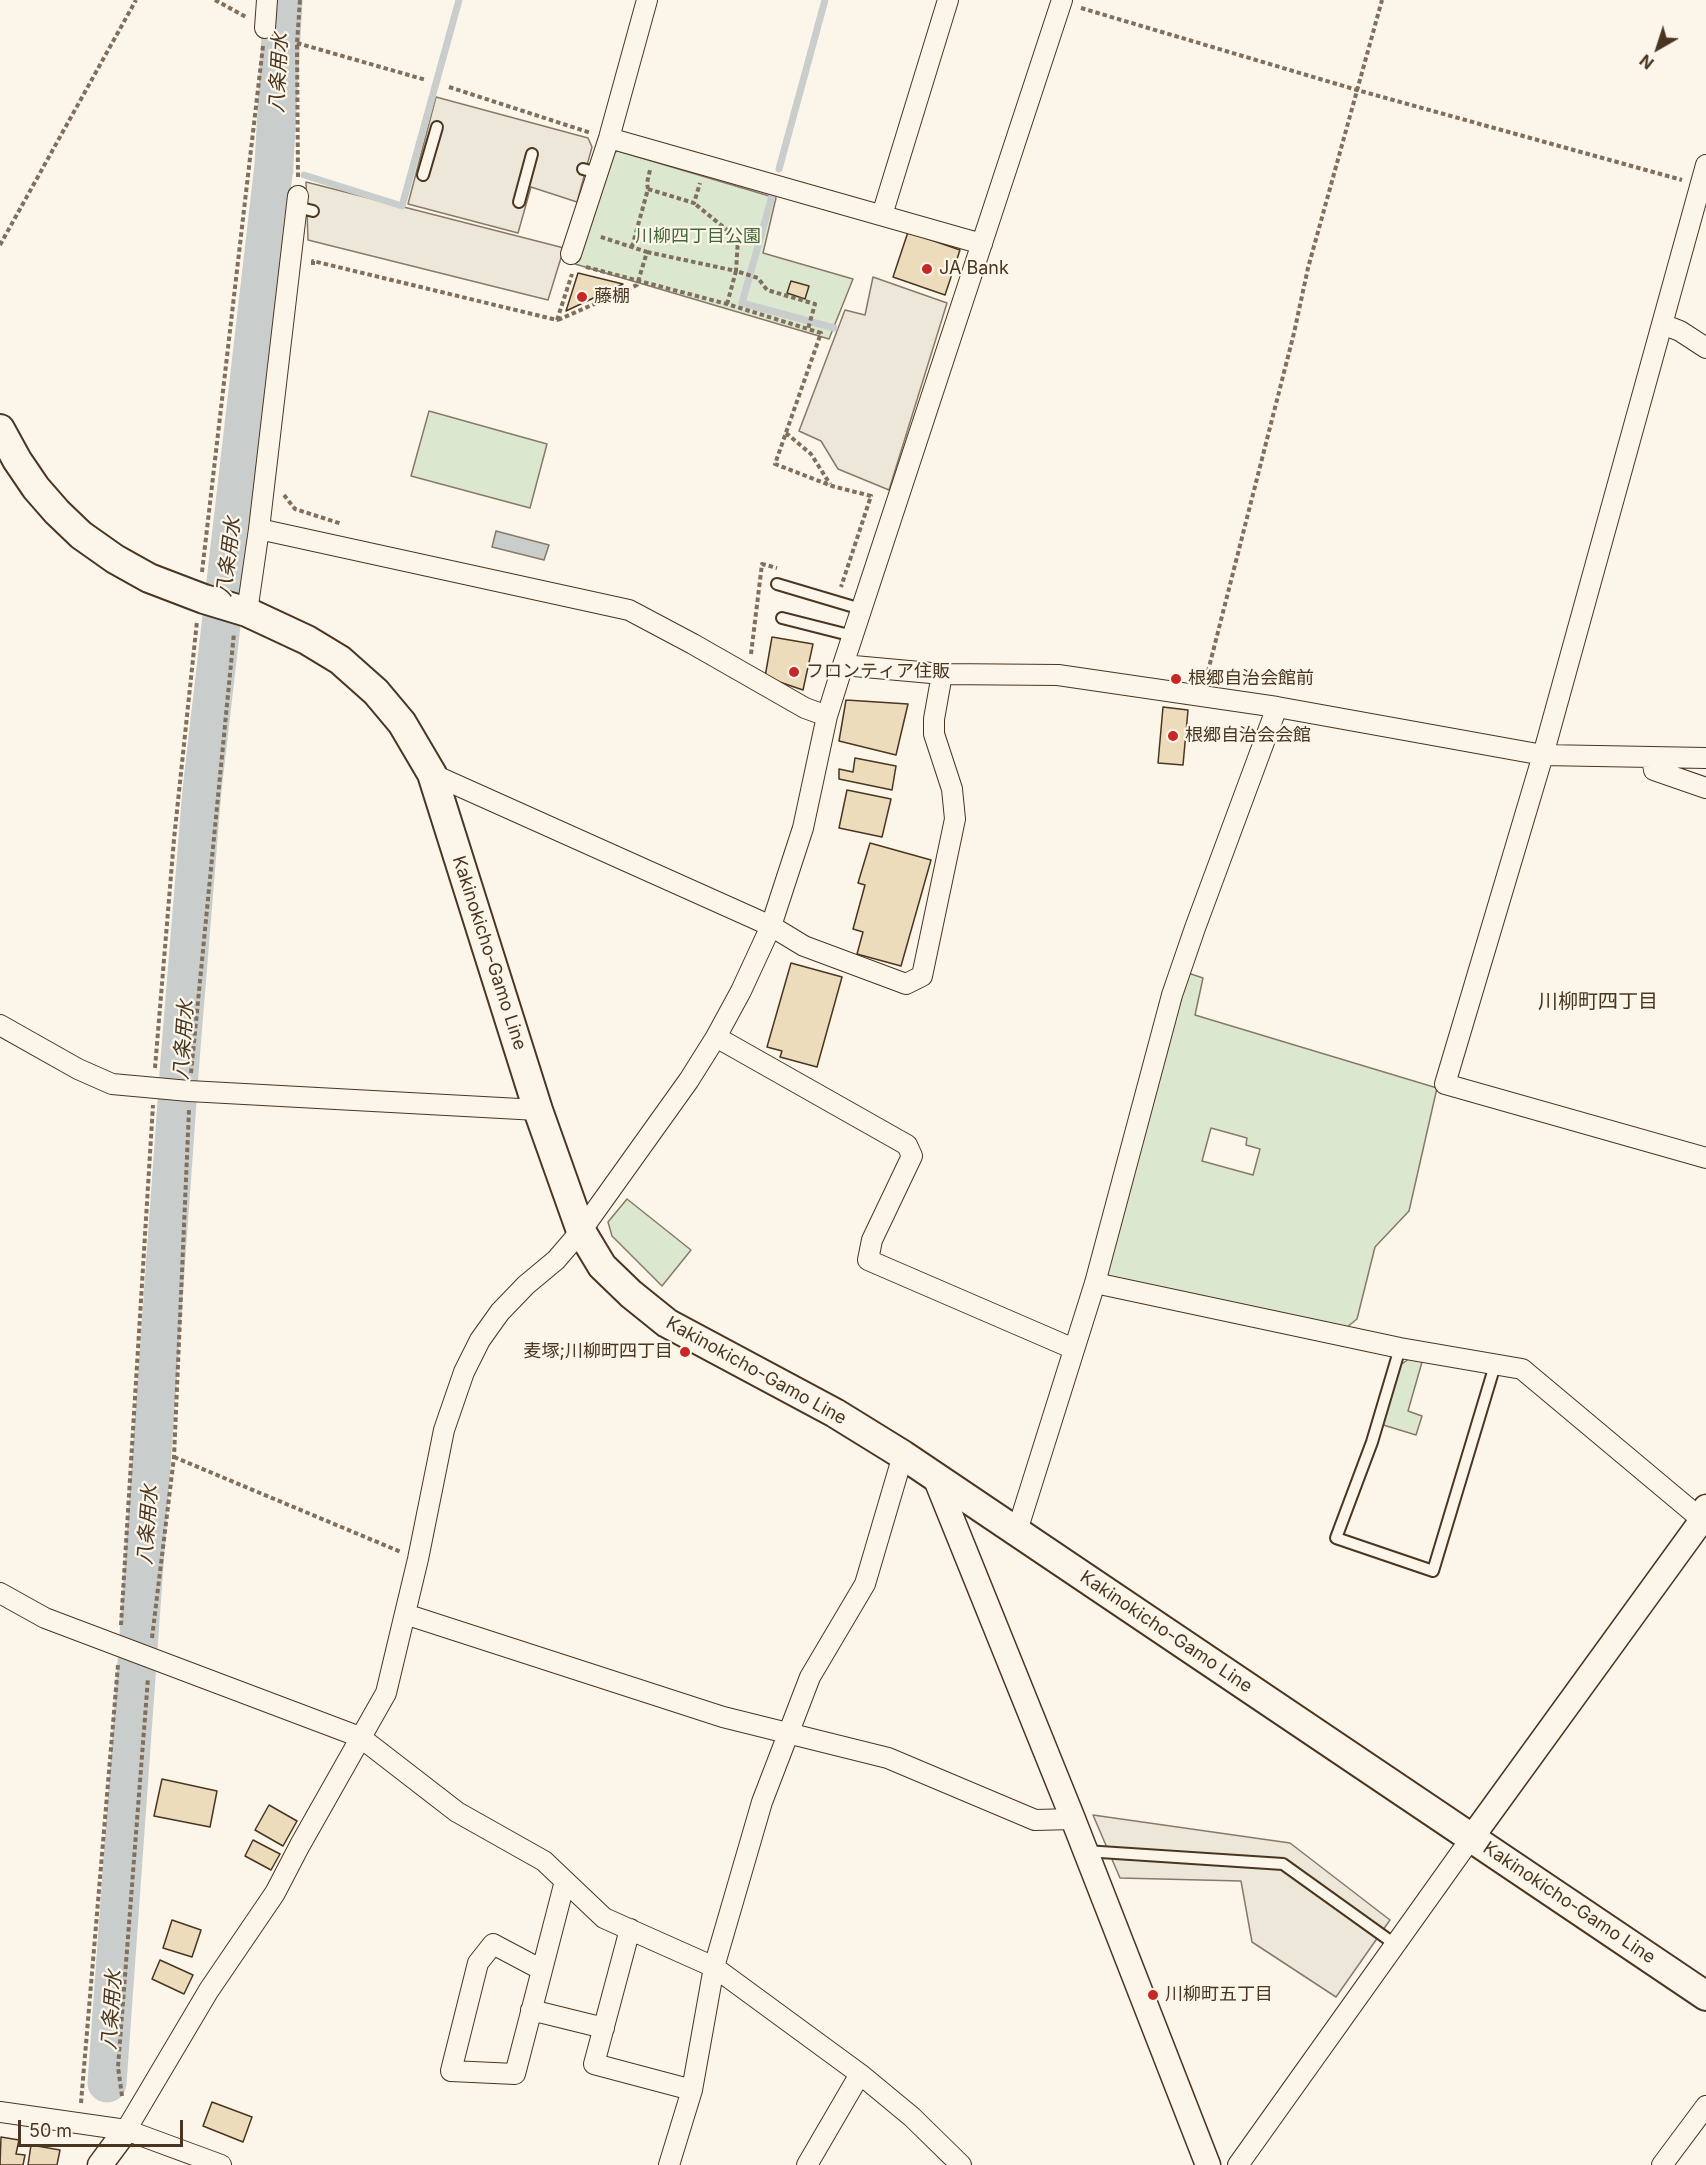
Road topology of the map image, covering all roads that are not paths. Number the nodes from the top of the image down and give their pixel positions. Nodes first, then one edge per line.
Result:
1 (267, 0) edge
2 (647, 0) edge
3 (948, 0) edge
4 (1062, 1) edge
5 (265, 28) road end
6 (437, 127) dead end
7 (609, 138) junction
8 (532, 154) dead end
9 (1706, 165) edge
10 (423, 175) dead end
11 (1701, 192) edge
12 (519, 202) dead end
13 (302, 204) road end
14 (882, 215) junction
15 (982, 244) junction
16 (573, 259) road end
17 (1662, 324) junction
18 (1706, 348) edge
19 (0, 429) edge
20 (8, 456) edge
21 (260, 529) junction
22 (777, 584) dead end
23 (861, 609) junction
24 (242, 610) junction
25 (782, 618) dead end
26 (852, 636) junction
27 (843, 665) junction
28 (942, 674) junction
29 (1277, 707) junction
30 (827, 716) junction
31 (1542, 755) junction
32 (1652, 758) junction
33 (1706, 758) edge
34 (432, 774) junction
35 (1706, 788) edge
36 (771, 926) junction
37 (0, 1025) edge
38 (716, 1037) junction
39 (538, 1110) junction
40 (1706, 1158) edge
41 (581, 1231) junction
42 (1095, 1283) junction
43 (1400, 1348) junction
44 (1074, 1349) junction
45 (1495, 1365) junction
46 (903, 1455) junction
47 (935, 1477) junction
48 (1705, 1517) edge
49 (1017, 1531) junction
50 (0, 1593) edge
51 (405, 1614) junction
52 (788, 1734) junction
53 (360, 1737) junction
54 (1073, 1819) junction
55 (1472, 1837) junction
56 (1085, 1851) junction
57 (565, 1881) junction
58 (630, 1929) junction
59 (1396, 1945) junction
60 (714, 1967) junction
61 (542, 1970) junction
62 (1706, 1996) edge
63 (531, 2010) junction
64 (604, 2028) junction
65 (860, 2074) junction
66 (692, 2090) junction
67 (1706, 2106) edge
68 (0, 2112) edge
69 (126, 2130) junction
70 (102, 2165) edge
71 (221, 2165) edge
72 (669, 2165) edge
73 (807, 2165) edge
74 (961, 2165) edge
75 (1208, 2165) edge
76 (1238, 2165) edge
77 (1662, 2165) edge

1 - 5 street
2 - 7 street
3 - 14 street
4 - 15 street
6 - 10 lane
7 - 14 street
7 - 16 street
8 - 12 lane
9 - 11 street
11 - 17 street
13 - 21 street
14 - 15 street
15 - 23 street
17 - 18 street
17 - 31 street
19 - 20 main road, Kakinokicho-Gamo Line
20 - 24 main road, Kakinokicho-Gamo Line
21 - 24 street
21 - 30 street
22 - 23 lane
23 - 26 street
24 - 34 main road, Kakinokicho-Gamo Line
25 - 26 lane
26 - 27 street
27 - 28 street
27 - 30 street
28 - 29 street
28 - 36 street
29 - 31 street
29 - 42 street
30 - 36 street
31 - 32 street
31 - 40 street
32 - 33 street
32 - 35 street
34 - 36 street
34 - 39 main road, Kakinokicho-Gamo Line
36 - 38 street
37 - 39 street
38 - 41 street
38 - 44 street
39 - 41 main road, Kakinokicho-Gamo Line
41 - 46 main road, Kakinokicho-Gamo Line
41 - 51 street
42 - 43 street
42 - 44 street
43 - 45 street
43 - 45 lane
44 - 49 street
45 - 48 street
46 - 47 main road, Kakinokicho-Gamo Line
46 - 52 street
47 - 49 main road, Kakinokicho-Gamo Line
47 - 54 street
48 - 55 street
49 - 55 main road, Kakinokicho-Gamo Line
50 - 53 street
51 - 52 street
51 - 53 street
52 - 54 street
52 - 60 street
53 - 57 street
53 - 69 street
54 - 56 street
55 - 59 street
55 - 62 main road, Kakinokicho-Gamo Line
56 - 59 lane
56 - 75 street
57 - 58 street
57 - 61 street
58 - 60 street
58 - 64 street
59 - 76 street
60 - 65 street
60 - 66 street
61 - 63 street
61 - 63 street
63 - 64 street
64 - 66 street
65 - 73 street
65 - 74 street
66 - 72 street
67 - 77 street
68 - 69 street
69 - 70 street
69 - 71 street

